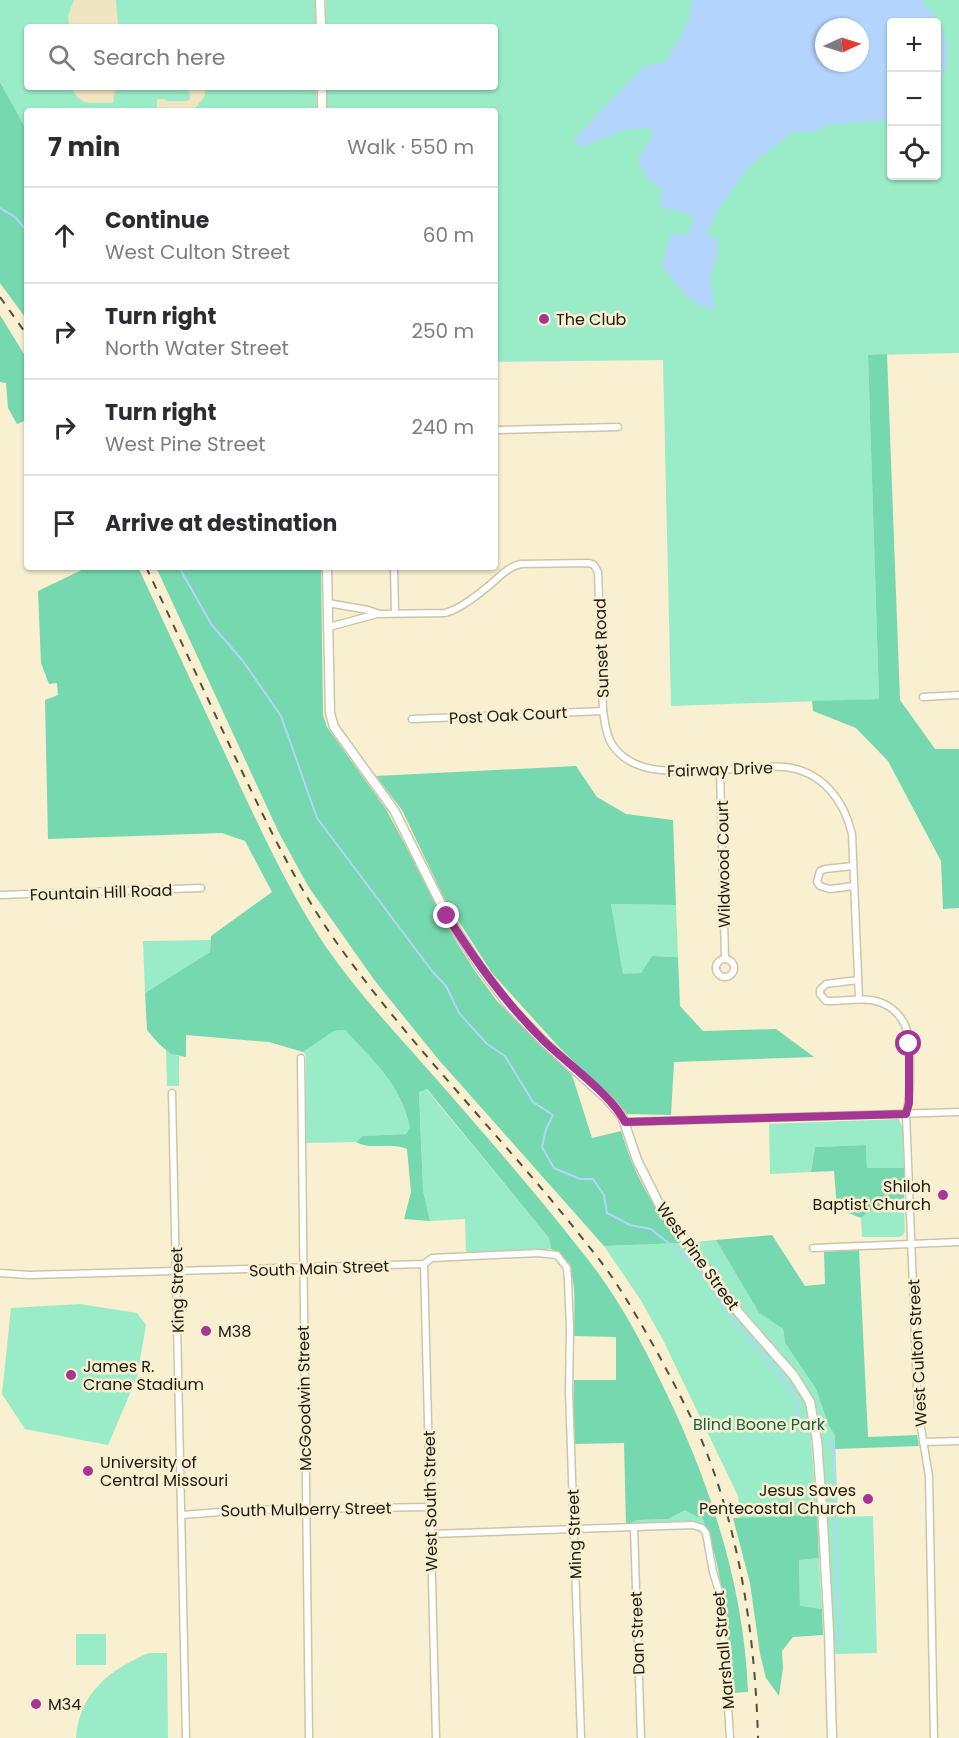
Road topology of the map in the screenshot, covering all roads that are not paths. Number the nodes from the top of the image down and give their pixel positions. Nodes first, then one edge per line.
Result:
1 (320, 0) edge
2 (321, 24) edge
3 (321, 90) edge
4 (322, 108) edge
5 (618, 427) dead end
6 (498, 430) edge
7 (327, 570) edge
8 (394, 570) edge
9 (328, 603) junction
10 (395, 613) junction
11 (377, 614) junction
12 (329, 627) junction
13 (959, 695) edge
14 (923, 697) dead end
15 (603, 711) junction
16 (412, 719) dead end
17 (720, 770) junction
18 (853, 866) junction
19 (854, 886) junction
20 (201, 888) dead end
21 (0, 896) edge
22 (725, 959) dead end
23 (858, 980) junction
24 (859, 999) junction
25 (301, 1058) dead end
26 (172, 1093) dead end
27 (959, 1112) edge
28 (906, 1114) junction
29 (625, 1122) junction
30 (911, 1242) junction
31 (959, 1242) edge
32 (813, 1248) dead end
33 (424, 1264) junction
34 (302, 1268) junction
35 (176, 1271) junction
36 (0, 1273) edge
37 (570, 1329) joint
38 (959, 1441) edge
39 (923, 1442) junction
40 (430, 1507) junction
41 (305, 1509) junction
42 (182, 1515) junction
43 (634, 1528) junction
44 (574, 1530) junction
45 (430, 1534) junction
46 (186, 1738) edge
47 (309, 1738) edge
48 (436, 1738) edge
49 (581, 1738) edge
50 (640, 1738) edge
51 (730, 1738) edge
52 (832, 1738) edge
53 (934, 1738) edge

1 - 2 street
3 - 4 street
5 - 6 street
7 - 9 street, West Pine Street
8 - 10 street
9 - 11 street
9 - 12 street, West Pine Street
10 - 11 street
10 - 15 street, Sunset Road
11 - 12 street
12 - 29 street, West Pine Street
13 - 14 street
15 - 16 street, Post Oak Court
15 - 17 street, Fairway Drive
17 - 18 street, Fairway Drive
17 - 22 street, Wildwood Court
18 - 19 street, Fairway Drive
18 - 19 street
19 - 23 street, Fairway Drive
20 - 21 street, Fountain Hill Road
23 - 24 street, Fairway Drive
23 - 24 street, West Culton Street
24 - 28 street, West Culton Street
25 - 34 street, McGoodwin Street
26 - 35 street, King Street
27 - 28 street
28 - 29 street
28 - 30 street, West Culton Street
29 - 52 street, West Pine Street
30 - 31 street
30 - 32 street
30 - 39 street, West Culton Street
33 - 34 street, South Main Street
33 - 37 street, South Main Street
33 - 40 street, West South Street
34 - 35 street, South Main Street
34 - 41 street, McGoodwin Street
35 - 36 street, South Main Street
35 - 42 street, King Street
37 - 44 street, Ming Street
38 - 39 street
39 - 53 street, West Culton Street
40 - 41 street, South Mulberry Street
40 - 45 street, West South Street
41 - 42 street, South Mulberry Street
41 - 47 street, McGoodwin Street
42 - 46 street, King Street
43 - 44 street
43 - 50 street, Dan Street
43 - 51 street, Marshall Street
44 - 45 street
44 - 49 street, Ming Street
45 - 48 street, West South Street

